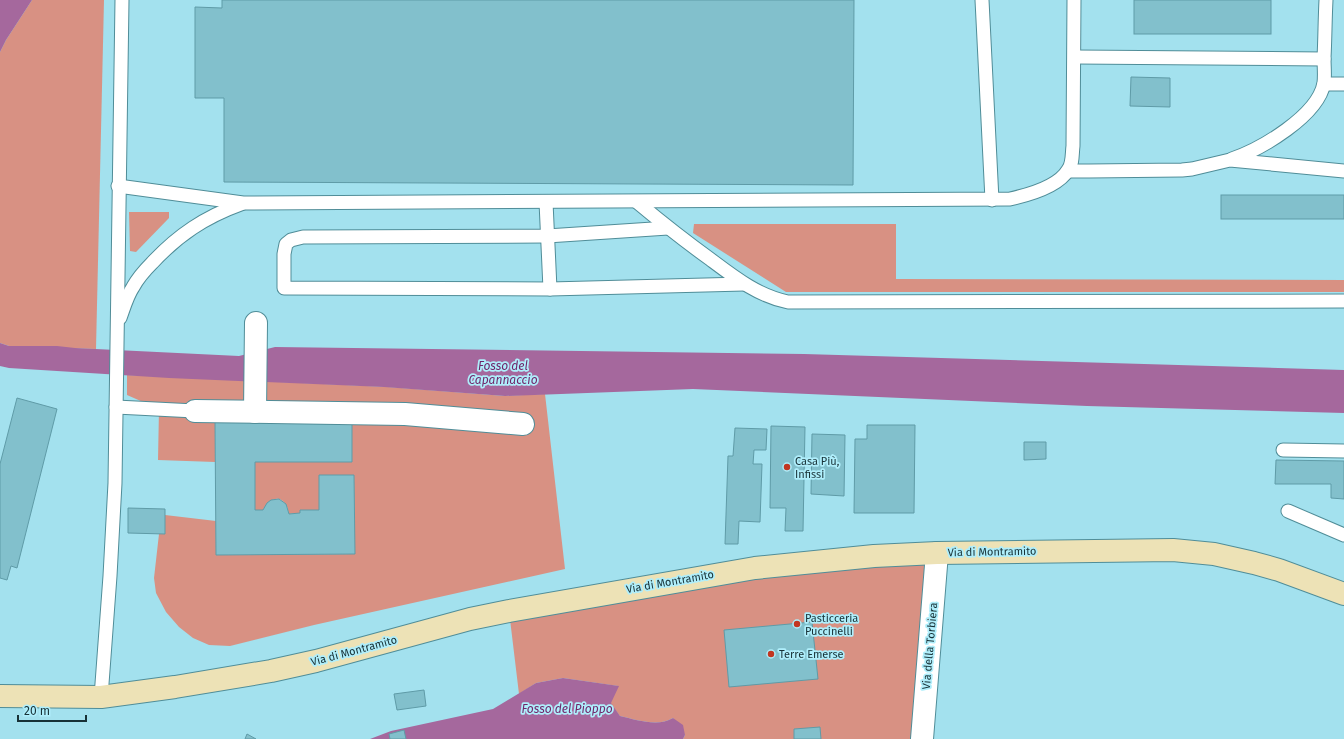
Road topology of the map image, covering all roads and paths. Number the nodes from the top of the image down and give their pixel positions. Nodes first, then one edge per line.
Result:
1 (122, 0) edge
2 (982, 0) edge
3 (1074, 0) edge
4 (1326, 0) edge
5 (1075, 57) junction
6 (1324, 59) junction
7 (1324, 84) junction
8 (1344, 84) edge
9 (1230, 160) junction
10 (1068, 171) junction
11 (1344, 172) edge
12 (118, 186) junction
13 (992, 200) junction
14 (546, 202) junction
15 (637, 202) junction
16 (243, 203) junction
17 (668, 228) junction
18 (547, 236) junction
19 (744, 284) junction
20 (550, 289) junction
21 (1344, 301) edge
22 (256, 323) dead end
23 (116, 329) junction
24 (116, 407) junction
25 (195, 411) joint
26 (255, 412) junction
27 (523, 424) dead end
28 (1283, 450) dead end
29 (1344, 451) edge
30 (1288, 511) dead end
31 (1344, 535) edge
32 (937, 553) junction
33 (1344, 594) edge
34 (0, 696) edge
35 (101, 697) junction
36 (922, 739) edge

1 - 12 lane
2 - 13 lane
3 - 5 lane
4 - 6 lane
5 - 6 lane
5 - 10 lane
6 - 7 lane
7 - 8 lane
7 - 9 lane
9 - 10 lane
9 - 11 lane
10 - 13 lane
12 - 16 lane
12 - 23 lane
13 - 15 lane
14 - 15 lane
14 - 16 lane
14 - 18 lane
15 - 17 lane
16 - 23 lane
17 - 18 lane
17 - 19 lane
18 - 20 lane
18 - 20 lane
19 - 20 lane
19 - 21 lane
22 - 26 street
23 - 24 lane
24 - 25 lane
24 - 35 lane
25 - 26 street
26 - 27 street
28 - 29 lane
30 - 31 lane
32 - 33 main road, Via di Montramito
32 - 35 main road, Via di Montramito
32 - 36 street, Via della Torbiera
34 - 35 main road, Via di Montramito

